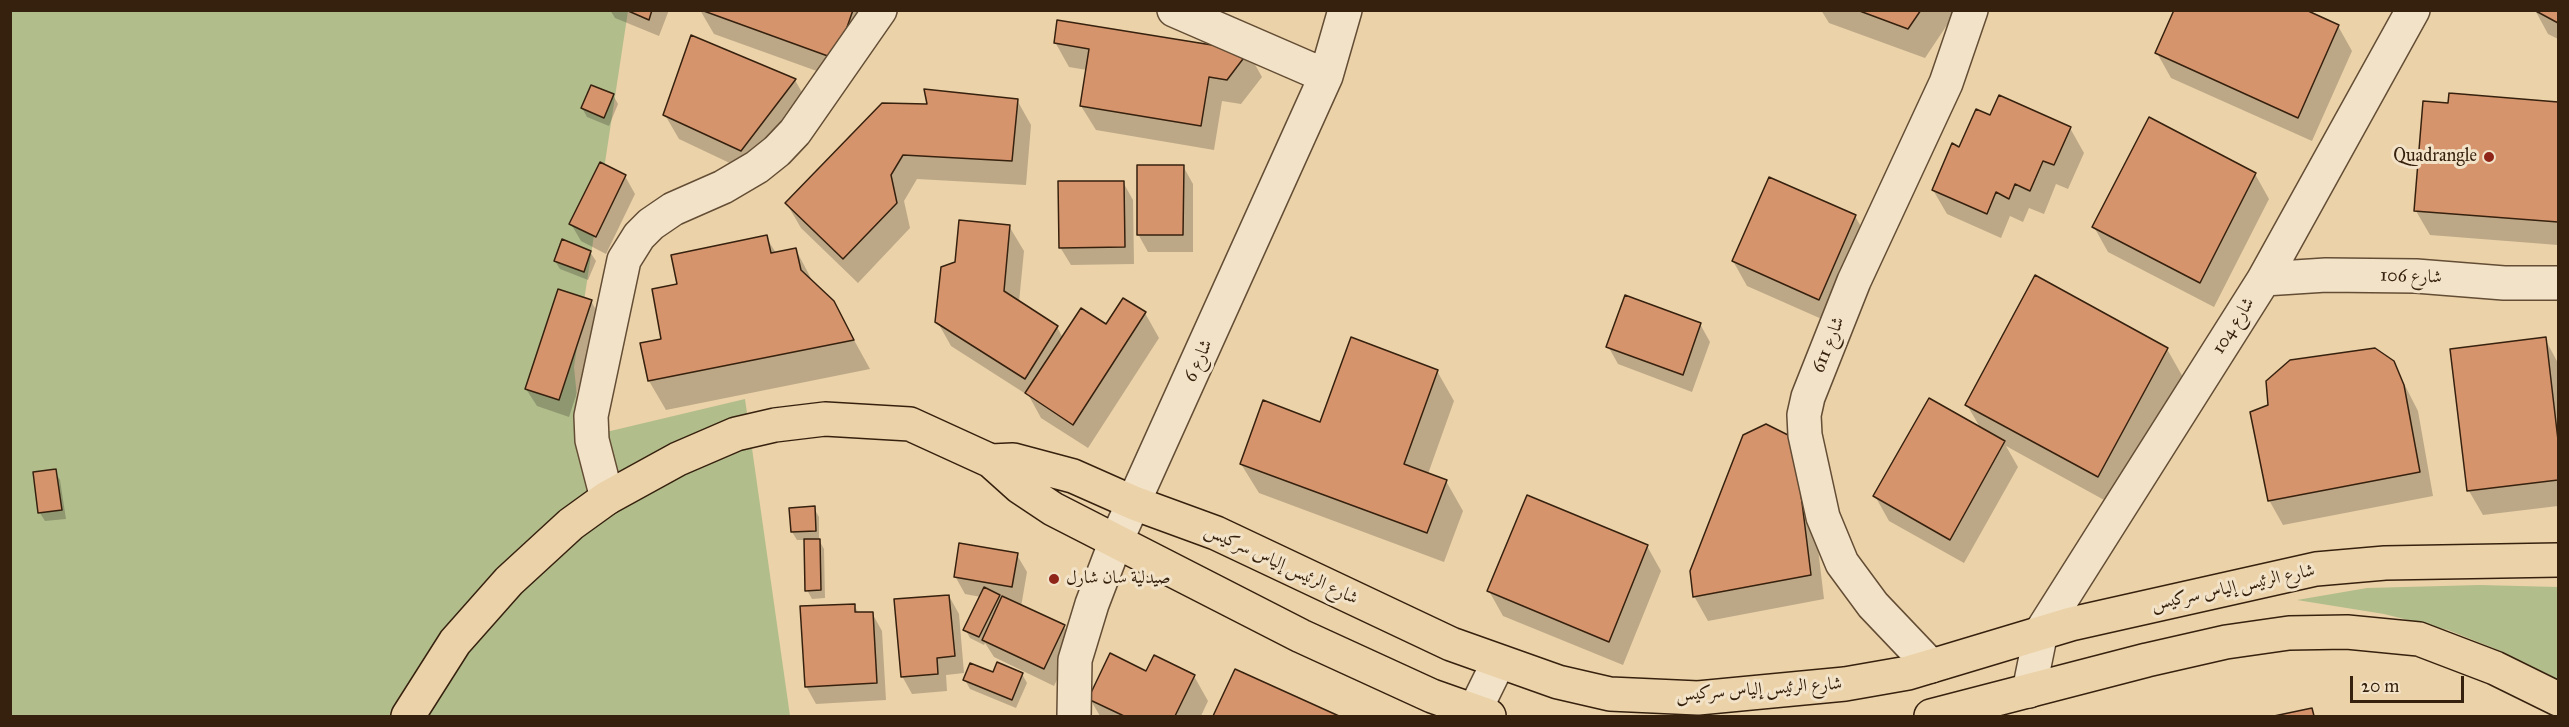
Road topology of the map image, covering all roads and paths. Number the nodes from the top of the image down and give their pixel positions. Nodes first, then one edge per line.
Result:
1 (880, 10) edge
2 (1174, 10) edge
3 (1345, 10) edge
4 (1971, 10) edge
5 (2414, 10) edge
6 (1326, 76) junction
7 (2264, 279) junction
8 (2559, 283) edge
9 (992, 461) junction
10 (607, 498) junction
11 (1134, 503) junction
12 (1116, 541) junction
13 (2559, 560) edge
14 (2041, 632) junction
15 (1498, 663) junction
16 (1931, 666) junction
17 (2029, 692) junction
18 (2559, 699) edge
19 (1479, 715) edge
20 (408, 717) edge
21 (1074, 717) edge
22 (1931, 717) edge

1 - 10 street
2 - 6 street
3 - 6 street, شارع 6
4 - 16 street, شارع 611
5 - 7 street, شارع 104
6 - 11 street, شارع 6
7 - 8 street, شارع 106
7 - 14 street, شارع 104
9 - 10 main road, شارع الرئيس إلياس سركيس
9 - 11 main road, شارع الرئيس إلياس سركيس
9 - 12 main road, شارع الرئيس إلياس سركيس
10 - 20 main road, شارع الرئيس إلياس سركيس
11 - 12 street, شارع 6
11 - 15 main road, شارع الرئيس إلياس سركيس
12 - 19 main road, شارع الرئيس إلياس سركيس
12 - 21 street, شارع 6
13 - 14 main road, شارع الرئيس إلياس سركيس
14 - 16 main road, شارع الرئيس إلياس سركيس
14 - 17 street
15 - 16 main road, شارع الرئيس إلياس سركيس
15 - 19 street
17 - 18 main road
17 - 22 main road

